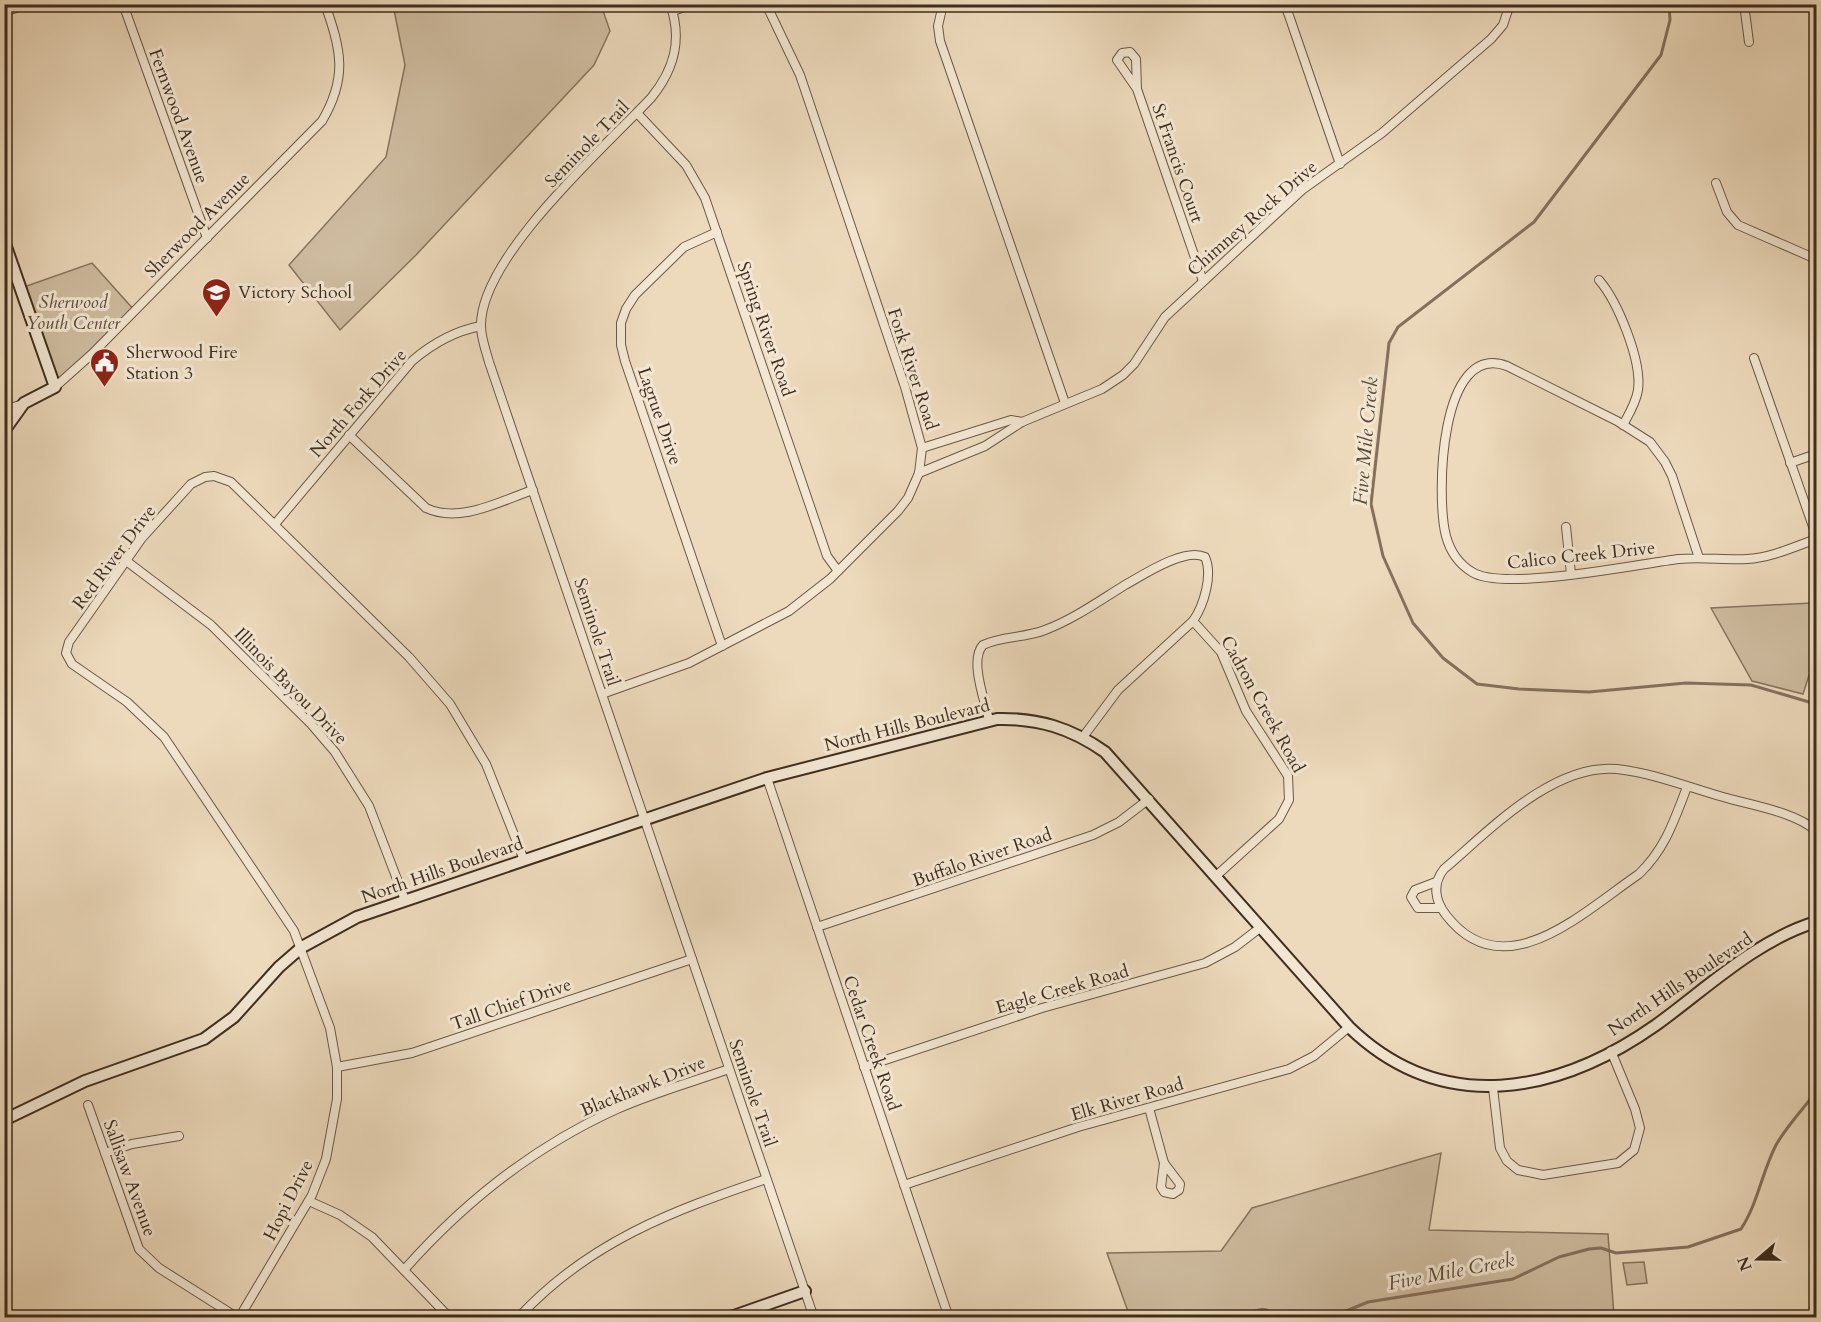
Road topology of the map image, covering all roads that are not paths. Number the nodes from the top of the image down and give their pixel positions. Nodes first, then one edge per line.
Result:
1 (28, 4) edge
2 (123, 4) edge
3 (325, 4) edge
4 (693, 4) edge
5 (766, 4) edge
6 (943, 4) edge
7 (1285, 4) edge
8 (1510, 4) edge
9 (1744, 4) edge
10 (671, 8) edge
11 (4, 12) edge
12 (1749, 42) dead end
13 (1137, 89) dead end
14 (637, 113) junction
15 (1340, 164) junction
16 (1716, 183) dead end
17 (717, 232) junction
18 (207, 238) junction
19 (4, 241) edge
20 (1816, 258) edge
21 (1599, 280) dead end
22 (1203, 281) junction
23 (481, 326) junction
24 (1754, 358) dead end
25 (55, 387) junction
26 (24, 403) junction
27 (1065, 403) junction
28 (4, 410) edge
29 (1022, 422) junction
30 (1623, 425) junction
31 (4, 431) edge
32 (349, 435) junction
33 (922, 448) junction
34 (1816, 454) edge
35 (1790, 463) junction
36 (920, 473) junction
37 (533, 490) junction
38 (275, 524) junction
39 (1566, 526) dead end
40 (1816, 537) edge
41 (1699, 558) junction
42 (125, 560) junction
43 (838, 571) junction
44 (1570, 574) junction
45 (1193, 621) junction
46 (723, 646) junction
47 (602, 694) junction
48 (989, 720) junction
49 (1083, 736) junction
50 (767, 778) junction
51 (1687, 787) junction
52 (1149, 799) junction
53 (644, 819) junction
54 (1816, 831) edge
55 (524, 860) junction
56 (1216, 876) junction
57 (1436, 882) junction
58 (405, 900) junction
59 (1441, 908) junction
60 (1816, 922) edge
61 (817, 927) junction
62 (1261, 927) junction
63 (302, 947) junction
64 (692, 959) junction
65 (1349, 1027) junction
66 (1611, 1051) junction
67 (337, 1067) junction
68 (864, 1068) junction
69 (729, 1069) junction
70 (1493, 1088) junction
71 (88, 1105) dead end
72 (1149, 1108) junction
73 (4, 1120) edge
74 (179, 1136) dead end
75 (105, 1153) junction
76 (1164, 1162) dead end
77 (766, 1179) junction
78 (904, 1185) junction
79 (309, 1201) junction
80 (404, 1270) junction
81 (805, 1291) junction
82 (238, 1317) edge
83 (450, 1317) edge
84 (518, 1317) edge
85 (728, 1317) edge
86 (814, 1317) edge
87 (949, 1317) edge

1 - 11 street
2 - 18 street, Fernwood Avenue
3 - 18 street, Sherwood Avenue
4 - 10 street
5 - 33 street, Fork River Road
6 - 27 street
7 - 15 street
8 - 15 street, Chimney Rock Drive
9 - 12 street
10 - 14 street, Seminole Trail
13 - 22 street, St Francis Court
14 - 17 street, Spring River Road
14 - 23 street, Seminole Trail
15 - 22 street, Chimney Rock Drive
16 - 20 street
17 - 43 street, Spring River Road
17 - 46 street, Lagrue Drive
18 - 25 street, Sherwood Avenue
19 - 25 street
21 - 30 street
22 - 27 street, Chimney Rock Drive
23 - 32 street, North Fork Drive
23 - 37 street, Seminole Trail
24 - 35 street
25 - 26 street, Sherwood Avenue
26 - 28 street
26 - 31 street, Sherwood Avenue
27 - 29 street, Chimney Rock Drive
29 - 33 street, Chimney Rock Drive
29 - 36 street, Chimney Rock Drive
30 - 41 street, Calico Creek Drive
30 - 44 street, Calico Creek Drive
32 - 37 street
32 - 38 street, North Fork Drive
33 - 36 street, Fork River Road
34 - 35 street
35 - 40 street
36 - 43 street, Fork River Road
37 - 47 street, Seminole Trail
38 - 42 street, Red River Drive
38 - 55 street, Red River Drive
39 - 44 street
40 - 41 street, Calico Creek Drive
41 - 44 street, Calico Creek Drive
42 - 58 street, Illinois Bayou Drive
42 - 63 street, Red River Drive
43 - 46 street, Fork River Road
45 - 48 street
45 - 49 street
45 - 56 street, Cadron Creek Road
46 - 47 street, Fork River Road
47 - 53 street, Seminole Trail
48 - 49 street, North Hills Boulevard
48 - 50 street, North Hills Boulevard
49 - 52 street, North Hills Boulevard
50 - 53 street, North Hills Boulevard
50 - 61 street, Cedar Creek Road
51 - 54 street
51 - 57 street
51 - 59 street
52 - 56 street, North Hills Boulevard
52 - 61 street, Buffalo River Road
53 - 55 street, North Hills Boulevard
53 - 64 street, Seminole Trail
55 - 58 street, North Hills Boulevard
56 - 62 street, North Hills Boulevard
57 - 59 street
57 - 59 street
58 - 63 street, North Hills Boulevard
60 - 66 street, North Hills Boulevard
61 - 68 street, Cedar Creek Road
62 - 65 street, North Hills Boulevard
62 - 68 street, Eagle Creek Road
63 - 67 street, Hopi Drive
63 - 73 street, North Hills Boulevard
64 - 67 street, Tall Chief Drive
64 - 69 street, Seminole Trail
65 - 70 street, North Hills Boulevard
65 - 72 street, Elk River Road
66 - 70 street, North Hills Boulevard
66 - 70 street
67 - 79 street, Hopi Drive
68 - 78 street, Cedar Creek Road
69 - 77 street, Seminole Trail
69 - 80 street, Blackhawk Drive
71 - 75 street, Sallisaw Avenue
72 - 76 street
72 - 78 street, Elk River Road
74 - 75 street
75 - 82 street, Sallisaw Avenue
77 - 81 street, Seminole Trail
77 - 84 street
78 - 87 street, Cedar Creek Road
79 - 80 street
79 - 82 street, Hopi Drive
80 - 83 street
81 - 85 street
81 - 86 street, Seminole Trail

